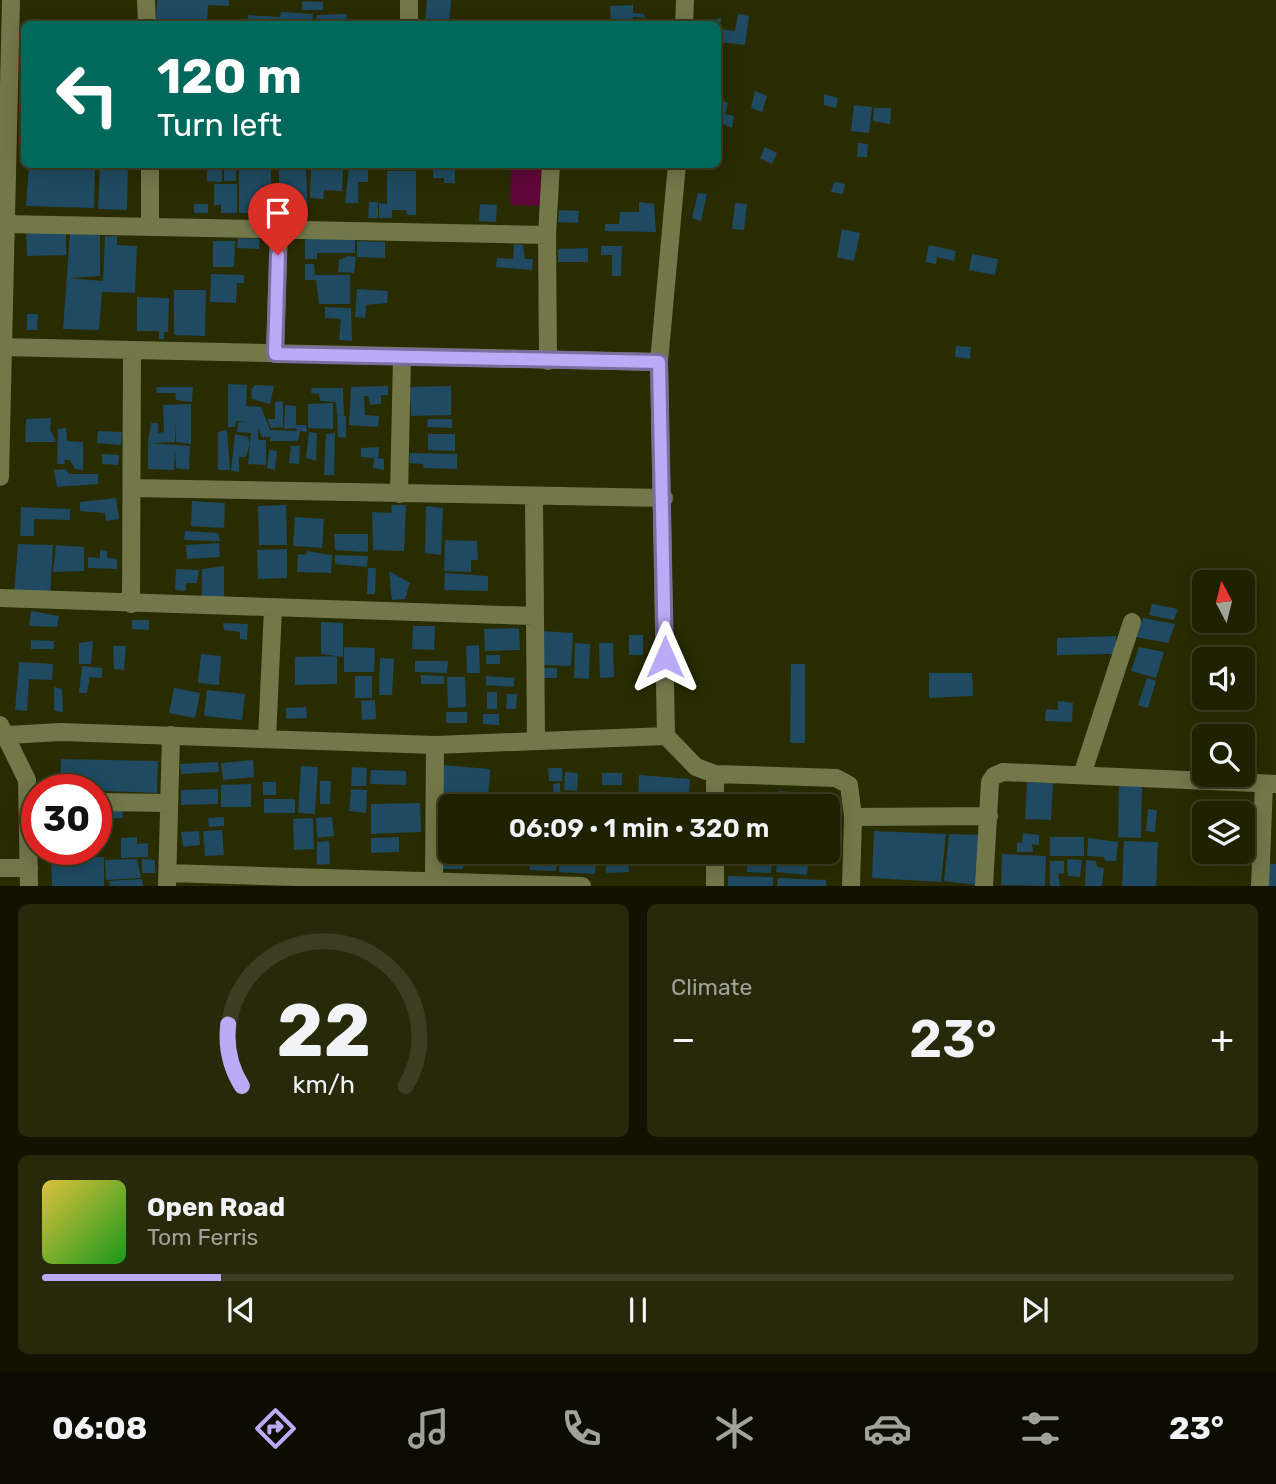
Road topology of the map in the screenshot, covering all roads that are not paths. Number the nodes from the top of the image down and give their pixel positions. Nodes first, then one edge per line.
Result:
1 (11, 0) edge
2 (146, 0) edge
3 (410, 0) edge
4 (685, 0) edge
5 (147, 21) edge
6 (409, 21) edge
7 (684, 21) edge
8 (4, 106) edge
9 (150, 168) edge
10 (551, 168) edge
11 (677, 168) edge
12 (5, 225) junction
13 (150, 227) junction
14 (279, 230) junction
15 (547, 235) junction
16 (1, 347) edge
17 (132, 350) junction
18 (275, 354) junction
19 (402, 357) junction
20 (548, 361) junction
21 (659, 362) junction
22 (0, 477) edge
23 (132, 488) junction
24 (399, 494) junction
25 (534, 496) junction
26 (664, 498) junction
27 (0, 597) edge
28 (131, 604) junction
29 (273, 608) junction
30 (534, 616) junction
31 (1132, 622) dead end
32 (4, 730) edge
33 (171, 735) junction
34 (666, 736) junction
35 (267, 738) junction
36 (536, 741) junction
37 (435, 745) junction
38 (24, 774) edge
39 (715, 774) junction
40 (1082, 775) junction
41 (1270, 784) edge
42 (715, 794) edge
43 (112, 802) edge
44 (169, 803) junction
45 (989, 816) junction
46 (853, 817) junction
47 (715, 864) edge
48 (0, 868) edge
49 (29, 877) edge
50 (167, 879) edge
51 (434, 882) junction
52 (579, 885) edge
53 (715, 886) edge
54 (851, 886) edge
55 (984, 886) edge
56 (1260, 886) edge

1 - 8 street
2 - 5 street
3 - 6 street
4 - 7 street
8 - 12 street
9 - 13 street
10 - 15 street
11 - 21 street
12 - 13 street
12 - 16 street
13 - 14 street
14 - 15 street
14 - 18 street
15 - 20 street
16 - 17 street
16 - 22 street
17 - 18 street
17 - 23 street
18 - 19 street
19 - 20 street
19 - 24 street
20 - 21 street
21 - 26 street
23 - 24 street
23 - 28 street
24 - 25 street
25 - 26 street
25 - 30 street
26 - 34 street
27 - 28 street
28 - 29 street
29 - 30 street
29 - 35 street
30 - 36 street
31 - 40 street
32 - 33 street
32 - 38 street
33 - 35 street
33 - 44 street
34 - 36 street
34 - 39 street
35 - 37 street
36 - 37 street
37 - 51 street
39 - 42 street
39 - 46 street
40 - 41 street
40 - 45 street
41 - 56 street
43 - 44 street
44 - 50 street
45 - 46 street
45 - 55 street
46 - 54 street
47 - 53 street
48 - 49 street
50 - 51 street
51 - 52 street

